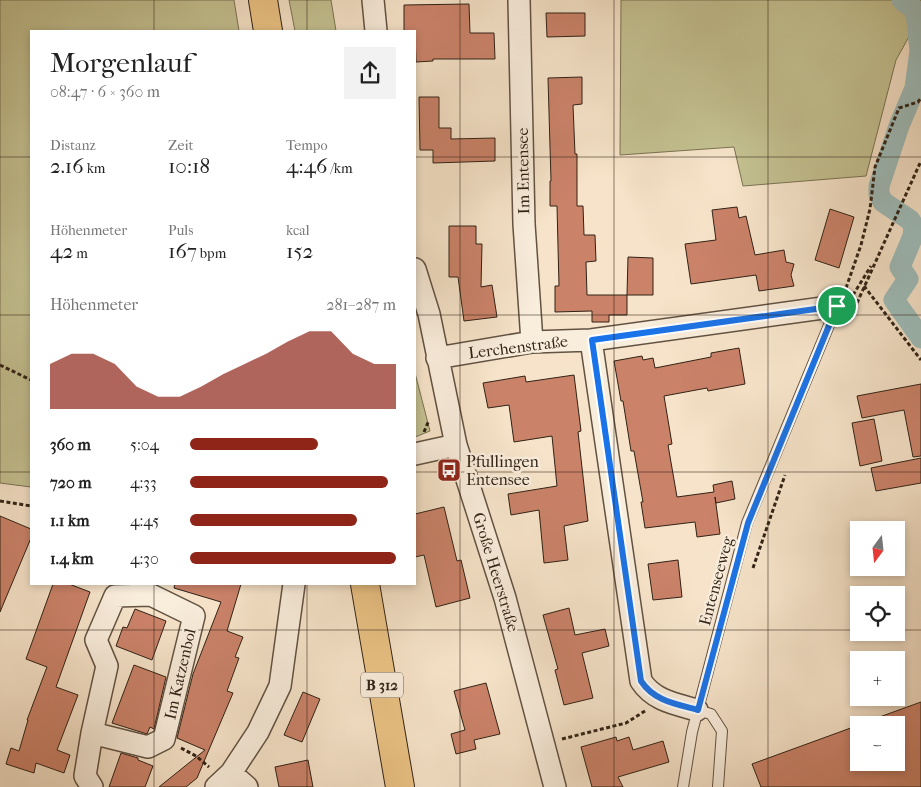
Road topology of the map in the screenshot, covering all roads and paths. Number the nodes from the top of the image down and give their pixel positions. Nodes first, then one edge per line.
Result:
1 (263, 0) edge
2 (373, 0) edge
3 (519, 0) edge
4 (268, 30) edge
5 (376, 30) edge
6 (921, 98) edge
7 (921, 161) edge
8 (878, 255) junction
9 (416, 272) edge
10 (864, 286) junction
11 (846, 307) junction
12 (592, 340) junction
13 (532, 342) junction
14 (437, 358) junction
15 (921, 360) edge
16 (0, 365) edge
17 (30, 380) edge
18 (456, 445) junction
19 (416, 454) edge
20 (786, 473) dead end
21 (0, 500) edge
22 (30, 506) edge
23 (752, 569) dead end
24 (294, 585) edge
25 (365, 585) edge
26 (117, 590) edge
27 (657, 698) junction
28 (698, 710) junction
29 (92, 733) junction
30 (574, 736) dead end
31 (164, 739) junction
32 (224, 780) edge
33 (92, 787) edge
34 (247, 787) edge
35 (400, 787) edge
36 (555, 787) edge
37 (683, 787) edge
38 (718, 787) edge

1 - 4 main road
2 - 5 street
3 - 13 street, Im Entensee
6 - 11 path
7 - 8 path
8 - 10 path
8 - 11 path
9 - 14 street, Große Heerstraße
10 - 11 path
10 - 15 path
11 - 12 street, Lerchenstraße
11 - 28 lane, Entenseeweg
12 - 13 street, Lerchenstraße
12 - 27 street
13 - 14 street, Lerchenstraße
14 - 18 street, Große Heerstraße
16 - 17 path
18 - 19 street
18 - 36 street, Große Heerstraße
20 - 23 path
21 - 22 path
24 - 32 street
25 - 35 main road, B 312
26 - 29 street, Im Katzenbol
26 - 31 street, Im Katzenbol
27 - 28 street
27 - 30 path
28 - 37 lane, Entenseeweg
28 - 38 lane
29 - 31 street, Im Katzenbol
29 - 33 street, Im Katzenbol
31 - 32 path
32 - 34 street

